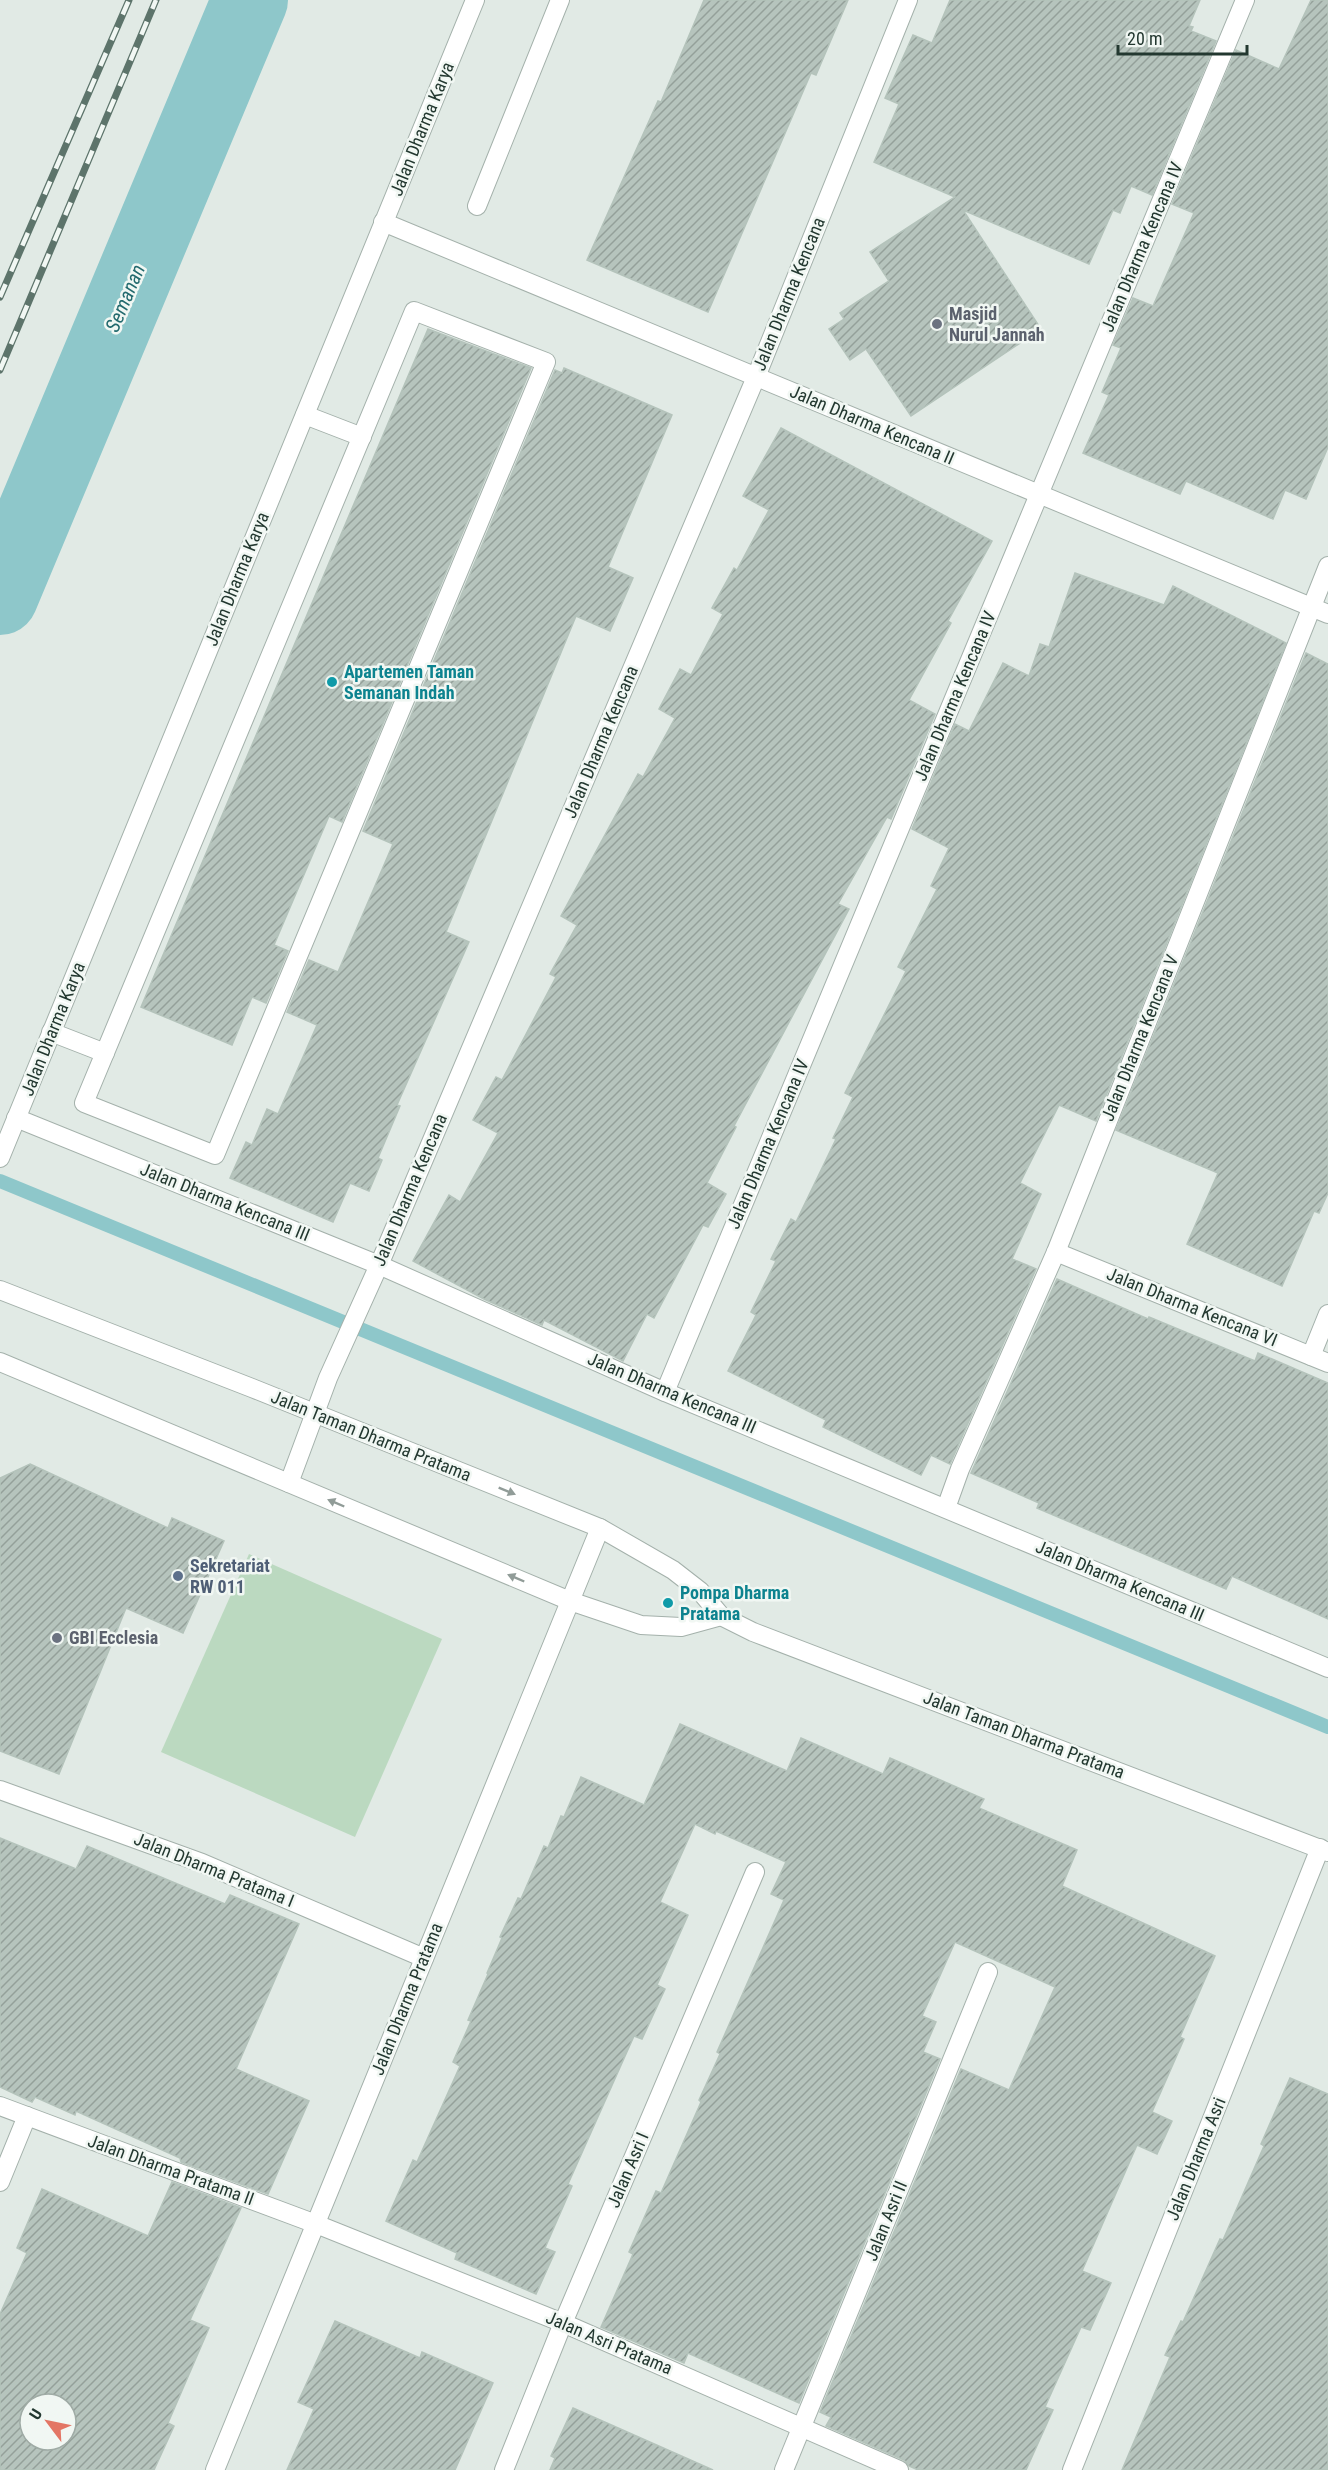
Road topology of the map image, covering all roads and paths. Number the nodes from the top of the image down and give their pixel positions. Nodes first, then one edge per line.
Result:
1 (475, 0) edge
2 (560, 0) edge
3 (908, 0) edge
4 (1245, 0) edge
5 (477, 206) dead end
6 (383, 222) junction
7 (756, 377) junction
8 (305, 415) junction
9 (362, 437) junction
10 (1039, 495) junction
11 (1328, 566) edge
12 (1310, 606) junction
13 (1328, 614) edge
14 (51, 1032) junction
15 (105, 1053) junction
16 (16, 1118) junction
17 (0, 1158) edge
18 (1056, 1252) junction
19 (377, 1267) junction
20 (0, 1290) edge
21 (1328, 1314) edge
22 (1311, 1356) junction
23 (0, 1362) edge
24 (1328, 1363) edge
25 (665, 1392) junction
26 (316, 1415) junction
27 (289, 1483) junction
28 (946, 1508) junction
29 (600, 1528) junction
30 (570, 1601) junction
31 (721, 1616) junction
32 (1328, 1668) edge
33 (0, 1790) edge
34 (1324, 1850) edge
35 (755, 1872) dead end
36 (424, 1958) junction
37 (988, 1972) dead end
38 (0, 2106) edge
39 (27, 2116) junction
40 (0, 2182) edge
41 (316, 2224) junction
42 (563, 2323) junction
43 (802, 2427) junction
44 (215, 2470) edge
45 (504, 2470) edge
46 (784, 2470) edge
47 (899, 2470) edge
48 (1072, 2470) edge

1 - 6 street, Jalan Dharma Karya
2 - 5 street
3 - 7 street, Jalan Dharma Kencana
4 - 10 street, Jalan Dharma Kencana IV
6 - 7 street, Jalan Dharma Kencana II
6 - 8 street, Jalan Dharma Karya
7 - 10 street, Jalan Dharma Kencana II
7 - 19 street, Jalan Dharma Kencana
8 - 9 street
8 - 14 street, Jalan Dharma Karya
9 - 15 street
9 - 15 street
10 - 12 street, Jalan Dharma Kencana II
10 - 25 street, Jalan Dharma Kencana IV
11 - 12 street, Jalan Dharma Kencana V
12 - 13 street, Jalan Dharma Kencana II
12 - 18 street, Jalan Dharma Kencana V
14 - 15 street
14 - 16 street, Jalan Dharma Karya
16 - 17 street, Jalan Dharma Karya
16 - 19 street, Jalan Dharma Kencana III
18 - 22 street, Jalan Dharma Kencana VI
18 - 28 street, Jalan Dharma Kencana V
19 - 25 street, Jalan Dharma Kencana III
19 - 26 street, Jalan Dharma Kencana
20 - 26 street, Jalan Taman Dharma Pratama
21 - 22 street
22 - 24 street, Jalan Dharma Kencana VI
23 - 27 street
25 - 28 street, Jalan Dharma Kencana III
26 - 27 street, Jalan Dharma Kencana
26 -> 29 street, Jalan Taman Dharma Pratama
30 -> 27 street
28 - 32 street, Jalan Dharma Kencana III
29 - 30 street, Jalan Dharma Pratama
29 - 31 street, Jalan Taman Dharma Pratama
30 - 31 street
30 - 36 street, Jalan Dharma Pratama
31 - 34 street, Jalan Taman Dharma Pratama
33 - 36 street, Jalan Dharma Pratama I
34 - 48 street, Jalan Dharma Asri
35 - 42 street, Jalan Asri I
36 - 41 street, Jalan Dharma Pratama
37 - 43 street, Jalan Asri II
38 - 39 street, Jalan Dharma Pratama II
39 - 40 street
39 - 41 street, Jalan Dharma Pratama II
41 - 42 street, Jalan Asri Pratama
41 - 44 street, Jalan Dharma Pratama
42 - 43 street, Jalan Asri Pratama
42 - 45 street, Jalan Asri I
43 - 46 street, Jalan Asri II
43 - 47 street, Jalan Asri Pratama

